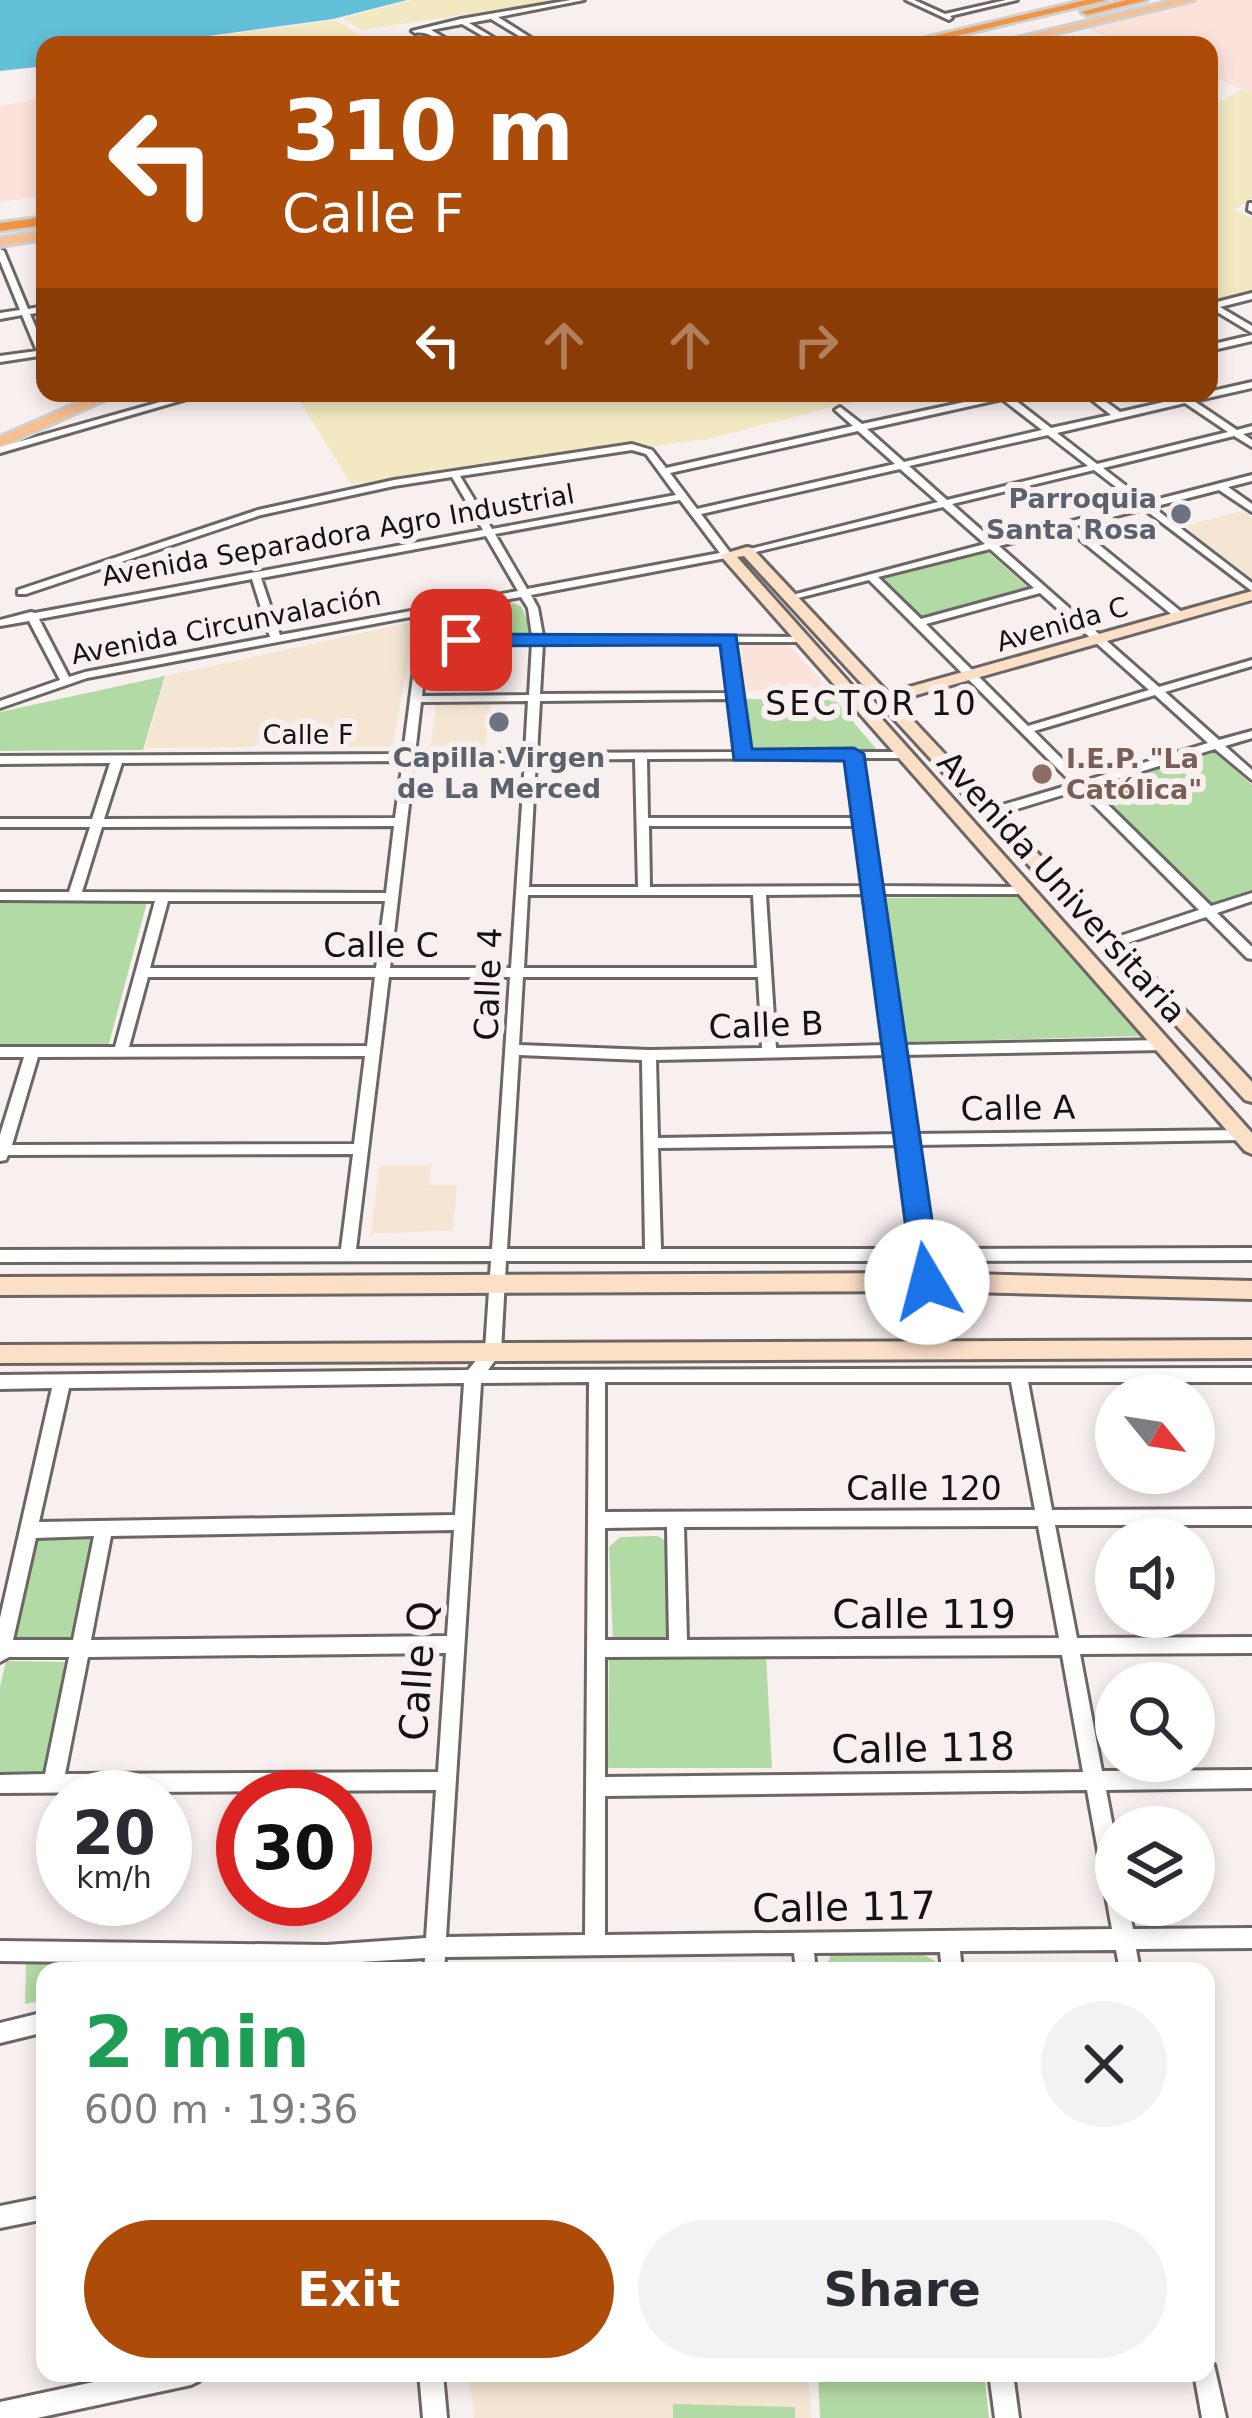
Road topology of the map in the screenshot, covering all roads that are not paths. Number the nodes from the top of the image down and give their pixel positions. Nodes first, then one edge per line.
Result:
1 (581, 0) edge
2 (909, 0) edge
3 (965, 0) edge
4 (1014, 0) edge
5 (1101, 0) edge
6 (1141, 0) edge
7 (1190, 0) edge
8 (982, 7) junction
9 (491, 16) junction
10 (1016, 19) junction
11 (461, 21) junction
12 (425, 28) junction
13 (415, 31) dead end
14 (439, 36) edge
15 (487, 36) edge
16 (524, 36) edge
17 (941, 36) edge
18 (982, 36) edge
19 (1032, 36) edge
20 (36, 213) edge
21 (0, 218) edge
22 (36, 222) edge
23 (0, 227) edge
24 (36, 236) edge
25 (0, 242) edge
26 (0, 251) edge
27 (1252, 296) edge
28 (1218, 305) edge
29 (36, 311) edge
30 (1218, 312) edge
31 (25, 313) junction
32 (0, 316) edge
33 (1252, 334) edge
34 (36, 337) edge
35 (1218, 346) edge
36 (36, 356) edge
37 (0, 359) edge
38 (1252, 385) edge
39 (1218, 391) edge
40 (94, 402) edge
41 (168, 402) edge
42 (972, 402) edge
43 (1010, 402) edge
44 (1100, 402) edge
45 (1165, 402) edge
46 (1190, 402) edge
47 (840, 410) dead end
48 (1119, 416) junction
49 (861, 429) junction
50 (1252, 429) edge
51 (1049, 432) junction
52 (1236, 433) junction
53 (1252, 444) edge
54 (0, 446) edge
55 (903, 467) junction
56 (1095, 468) junction
57 (664, 471) junction
58 (454, 473) junction
59 (1252, 478) edge
60 (1220, 486) junction
61 (684, 496) junction
62 (945, 505) junction
63 (1144, 506) junction
64 (1252, 509) edge
65 (698, 512) junction
66 (1068, 525) junction
67 (489, 532) junction
68 (990, 545) junction
69 (747, 551) junction
70 (727, 555) junction
71 (255, 574) junction
72 (872, 576) junction
73 (523, 590) junction
74 (1040, 590) junction
75 (22, 592) dead end
76 (1252, 592) edge
77 (790, 597) junction
78 (427, 609) junction
79 (31, 615) junction
80 (1180, 616) junction
81 (0, 622) edge
82 (919, 623) junction
83 (276, 638) junction
84 (729, 639) junction
85 (802, 639) junction
86 (423, 640) junction
87 (538, 640) junction
88 (1095, 640) junction
89 (1252, 664) edge
90 (971, 675) junction
91 (66, 681) junction
92 (1156, 691) junction
93 (735, 696) junction
94 (533, 698) junction
95 (416, 699) junction
96 (886, 699) junction
97 (0, 705) edge
98 (1026, 730) junction
99 (1252, 734) edge
100 (1216, 745) junction
101 (854, 754) junction
102 (904, 754) junction
103 (742, 755) junction
104 (640, 756) junction
105 (409, 757) junction
106 (528, 757) junction
107 (117, 759) junction
108 (0, 760) edge
109 (1252, 776) edge
110 (1082, 785) junction
111 (993, 812) junction
112 (401, 822) junction
113 (642, 822) junction
114 (863, 822) junction
115 (0, 823) edge
116 (97, 823) junction
117 (1025, 890) junction
118 (644, 891) junction
119 (759, 891) junction
120 (872, 891) junction
121 (521, 892) junction
122 (0, 896) edge
123 (74, 896) junction
124 (163, 896) junction
125 (1252, 896) edge
126 (392, 897) junction
127 (1208, 911) junction
128 (1113, 943) junction
129 (1252, 955) edge
130 (382, 972) junction
131 (517, 972) junction
132 (764, 972) junction
133 (142, 973) junction
134 (1163, 1045) junction
135 (898, 1048) junction
136 (515, 1050) junction
137 (0, 1052) edge
138 (32, 1052) junction
139 (121, 1052) junction
140 (373, 1052) junction
141 (769, 1053) junction
142 (649, 1055) junction
143 (1252, 1099) edge
144 (1223, 1113) junction
145 (907, 1139) junction
146 (1247, 1140) edge
147 (650, 1143) junction
148 (361, 1149) junction
149 (1, 1153) edge
150 (653, 1254) junction
151 (923, 1254) junction
152 (1252, 1254) edge
153 (348, 1255) junction
154 (499, 1255) junction
155 (0, 1256) edge
156 (927, 1282) junction
157 (497, 1284) junction
158 (0, 1286) edge
159 (1252, 1290) edge
160 (1252, 1348) edge
161 (937, 1350) junction
162 (493, 1352) junction
163 (0, 1354) edge
164 (1018, 1374) junction
165 (597, 1375) junction
166 (1252, 1375) edge
167 (473, 1376) junction
168 (0, 1382) edge
169 (62, 1382) junction
170 (1252, 1517) edge
171 (1046, 1518) junction
172 (675, 1519) junction
173 (596, 1520) junction
174 (464, 1522) junction
175 (104, 1528) junction
176 (29, 1530) junction
177 (456, 1645) junction
178 (1252, 1645) edge
179 (1069, 1646) junction
180 (596, 1648) junction
181 (678, 1648) junction
182 (80, 1649) junction
183 (1, 1653) edge
184 (56, 1770) edge
185 (1215, 1779) edge
186 (1252, 1779) edge
187 (447, 1781) junction
188 (1095, 1781) joint
189 (192, 1783) edge
190 (0, 1784) edge
191 (36, 1784) edge
192 (595, 1787) junction
193 (1122, 1926) edge
194 (1252, 1938) edge
195 (1124, 1940) junction
196 (949, 1942) junction
197 (803, 1943) junction
198 (595, 1946) junction
199 (436, 1947) junction
200 (0, 1951) edge
201 (326, 1955) junction
202 (297, 1962) edge
203 (435, 1962) edge
204 (805, 1962) edge
205 (951, 1962) edge
206 (1128, 1962) edge
207 (36, 2024) edge
208 (0, 2033) edge
209 (36, 2210) edge
210 (0, 2217) edge
211 (148, 2382) edge
212 (431, 2382) edge
213 (1002, 2382) edge
214 (1208, 2382) edge
215 (0, 2414) edge
216 (435, 2418) edge
217 (1007, 2418) edge
218 (1214, 2418) edge

1 - 9 street
2 - 8 street
3 - 8 street
4 - 8 street
5 - 10 highway
6 - 18 highway
7 - 19 main road
8 - 10 street
9 - 11 street
9 - 16 street
10 - 17 highway
11 - 12 street
11 - 15 street
12 - 13 street
12 - 14 street
20 - 21 highway
22 - 23 highway
24 - 25 main road
26 - 31 street
27 - 28 street
29 - 31 street
30 - 33 street
31 - 32 street
31 - 34 street
33 - 35 street
36 - 37 street
38 - 39 street
40 - 54 main road
41 - 54 street
42 - 49 street
43 - 51 street
44 - 48 street
45 - 48 street
46 - 52 street
47 - 49 street
48 - 51 street
49 - 55 street
49 - 57 street
50 - 52 street
51 - 55 street
51 - 56 street
52 - 53 street
52 - 56 street
55 - 62 street
55 - 65 street
56 - 62 street
56 - 63 street
57 - 58 street, Avenida Universitaria
57 - 61 street, Avenida Universitaria
58 - 67 street, Calle 4
58 - 75 street
59 - 60 street
60 - 63 street
60 - 64 street
61 - 65 street, Avenida Universitaria
61 - 67 street, Avenida Separadora Agro Industrial
62 - 68 street
62 - 69 street
63 - 66 street
63 - 76 street
65 - 70 street, Avenida Universitaria
66 - 68 street
66 - 80 street
67 - 71 street, Avenida Separadora Agro Industrial
67 - 73 street, Calle 4
68 - 72 street
68 - 74 street
69 - 70 street, Avenida Circunvalación
69 - 77 street, Avenida Universitaria
70 - 73 street, Avenida Circunvalación
70 - 85 street, Avenida Universitaria
71 - 79 street, Avenida Separadora Agro Industrial
71 - 83 street
72 - 77 street
72 - 82 street
73 - 78 street, Avenida Circunvalación
73 - 87 street, Calle 4
74 - 82 street
74 - 88 street
76 - 80 street, Avenida C
77 - 96 street, Avenida Universitaria
78 - 83 street, Avenida Circunvalación
78 - 86 street
79 - 81 street, Avenida Separadora Agro Industrial
79 - 91 street
80 - 88 street, Avenida C
82 - 90 street
83 - 91 street, Avenida Circunvalación
84 - 85 street
84 - 87 street
84 - 93 street
85 - 102 street, Avenida Universitaria
86 - 87 street
86 - 95 street
87 - 94 street, Calle 4
88 - 90 street, Avenida C
88 - 92 street
89 - 92 street
90 - 96 street, Avenida C
90 - 98 street
91 - 97 street, Avenida Circunvalación
92 - 98 street
92 - 100 street
93 - 94 street
93 - 103 street
94 - 95 street
94 - 106 street, Calle 4
95 - 105 street
96 - 111 street, Avenida Universitaria
98 - 110 street
99 - 100 street
100 - 109 street
100 - 110 street
101 - 102 street, Calle F
101 - 103 street, Calle F
101 - 114 street
102 - 117 street, Avenida Universitaria
103 - 104 street, Calle F
104 - 106 street, Calle F
104 - 113 street
105 - 106 street, Calle F
105 - 107 street, Calle F
105 - 112 street
106 - 121 street, Calle 4
107 - 108 street, Calle F
107 - 116 street
110 - 111 street
110 - 127 street
111 - 128 street, Avenida Universitaria
112 - 116 street
112 - 126 street
113 - 114 street
113 - 118 street
114 - 120 street
115 - 116 street
116 - 123 street
117 - 120 street
117 - 134 street, Avenida Universitaria
118 - 119 street
118 - 121 street
119 - 120 street
119 - 132 street
120 - 135 street
121 - 131 street, Calle 4
122 - 123 street
123 - 124 street
124 - 126 street
124 - 133 street
125 - 127 street
126 - 130 street
127 - 128 street
127 - 129 street
128 - 143 street, Avenida Universitaria
130 - 131 street, Calle C
130 - 133 street, Calle C
130 - 140 street
131 - 132 street, Calle C
131 - 136 street, Calle 4
132 - 141 street
133 - 139 street
134 - 135 street, Calle B
134 - 144 street, Avenida Universitaria
135 - 141 street, Calle B
135 - 145 street
136 - 142 street, Calle B
136 - 154 street, Calle 4
137 - 138 street
138 - 139 street
138 - 149 street
139 - 140 street
140 - 148 street
141 - 142 street, Calle B
142 - 147 street
143 - 144 street
144 - 146 street, Avenida Universitaria
145 - 146 street, Calle A
145 - 147 street, Calle A
145 - 151 street
147 - 150 street
148 - 149 street
148 - 153 street
150 - 151 street
150 - 154 street
151 - 152 street
151 - 156 street
153 - 154 street
153 - 155 street
154 - 157 street, Calle 4
156 - 157 street
156 - 159 street
156 - 161 street
157 - 158 street
157 - 162 street, Calle 4
160 - 161 street
161 - 162 street
162 - 163 street
162 - 167 street
164 - 165 street
164 - 166 street
164 - 171 street
165 - 167 street
165 - 173 street
167 - 169 street
167 - 174 street, Calle Q
168 - 169 street
169 - 176 street
170 - 171 street, Calle 120
171 - 172 street, Calle 120
171 - 179 street
172 - 173 street, Calle 120
172 - 181 street
173 - 180 street
174 - 175 street
174 - 177 street, Calle Q
175 - 176 street
175 - 182 street
176 - 183 street
177 - 182 street
177 - 187 street, Calle Q
178 - 179 street, Calle 119
179 - 181 street, Calle 119
179 - 188 street
180 - 181 street, Calle 119
180 - 192 street
182 - 183 street
182 - 184 street
185 - 186 street, Calle 118
187 - 189 street
187 - 199 street, Calle Q
188 - 192 street, Calle 118
190 - 191 street
192 - 198 street
193 - 195 street
194 - 195 street, Calle 117
195 - 196 street, Calle 117
195 - 206 street
196 - 197 street, Calle 117
196 - 205 street
197 - 198 street, Calle 117
197 - 204 street
198 - 199 street, Calle 117
199 - 201 street, Calle 117
199 - 203 street, Calle Q
200 - 201 street
201 - 202 street
207 - 208 street
209 - 210 street
211 - 215 street
212 - 216 street
213 - 217 street
214 - 218 street

